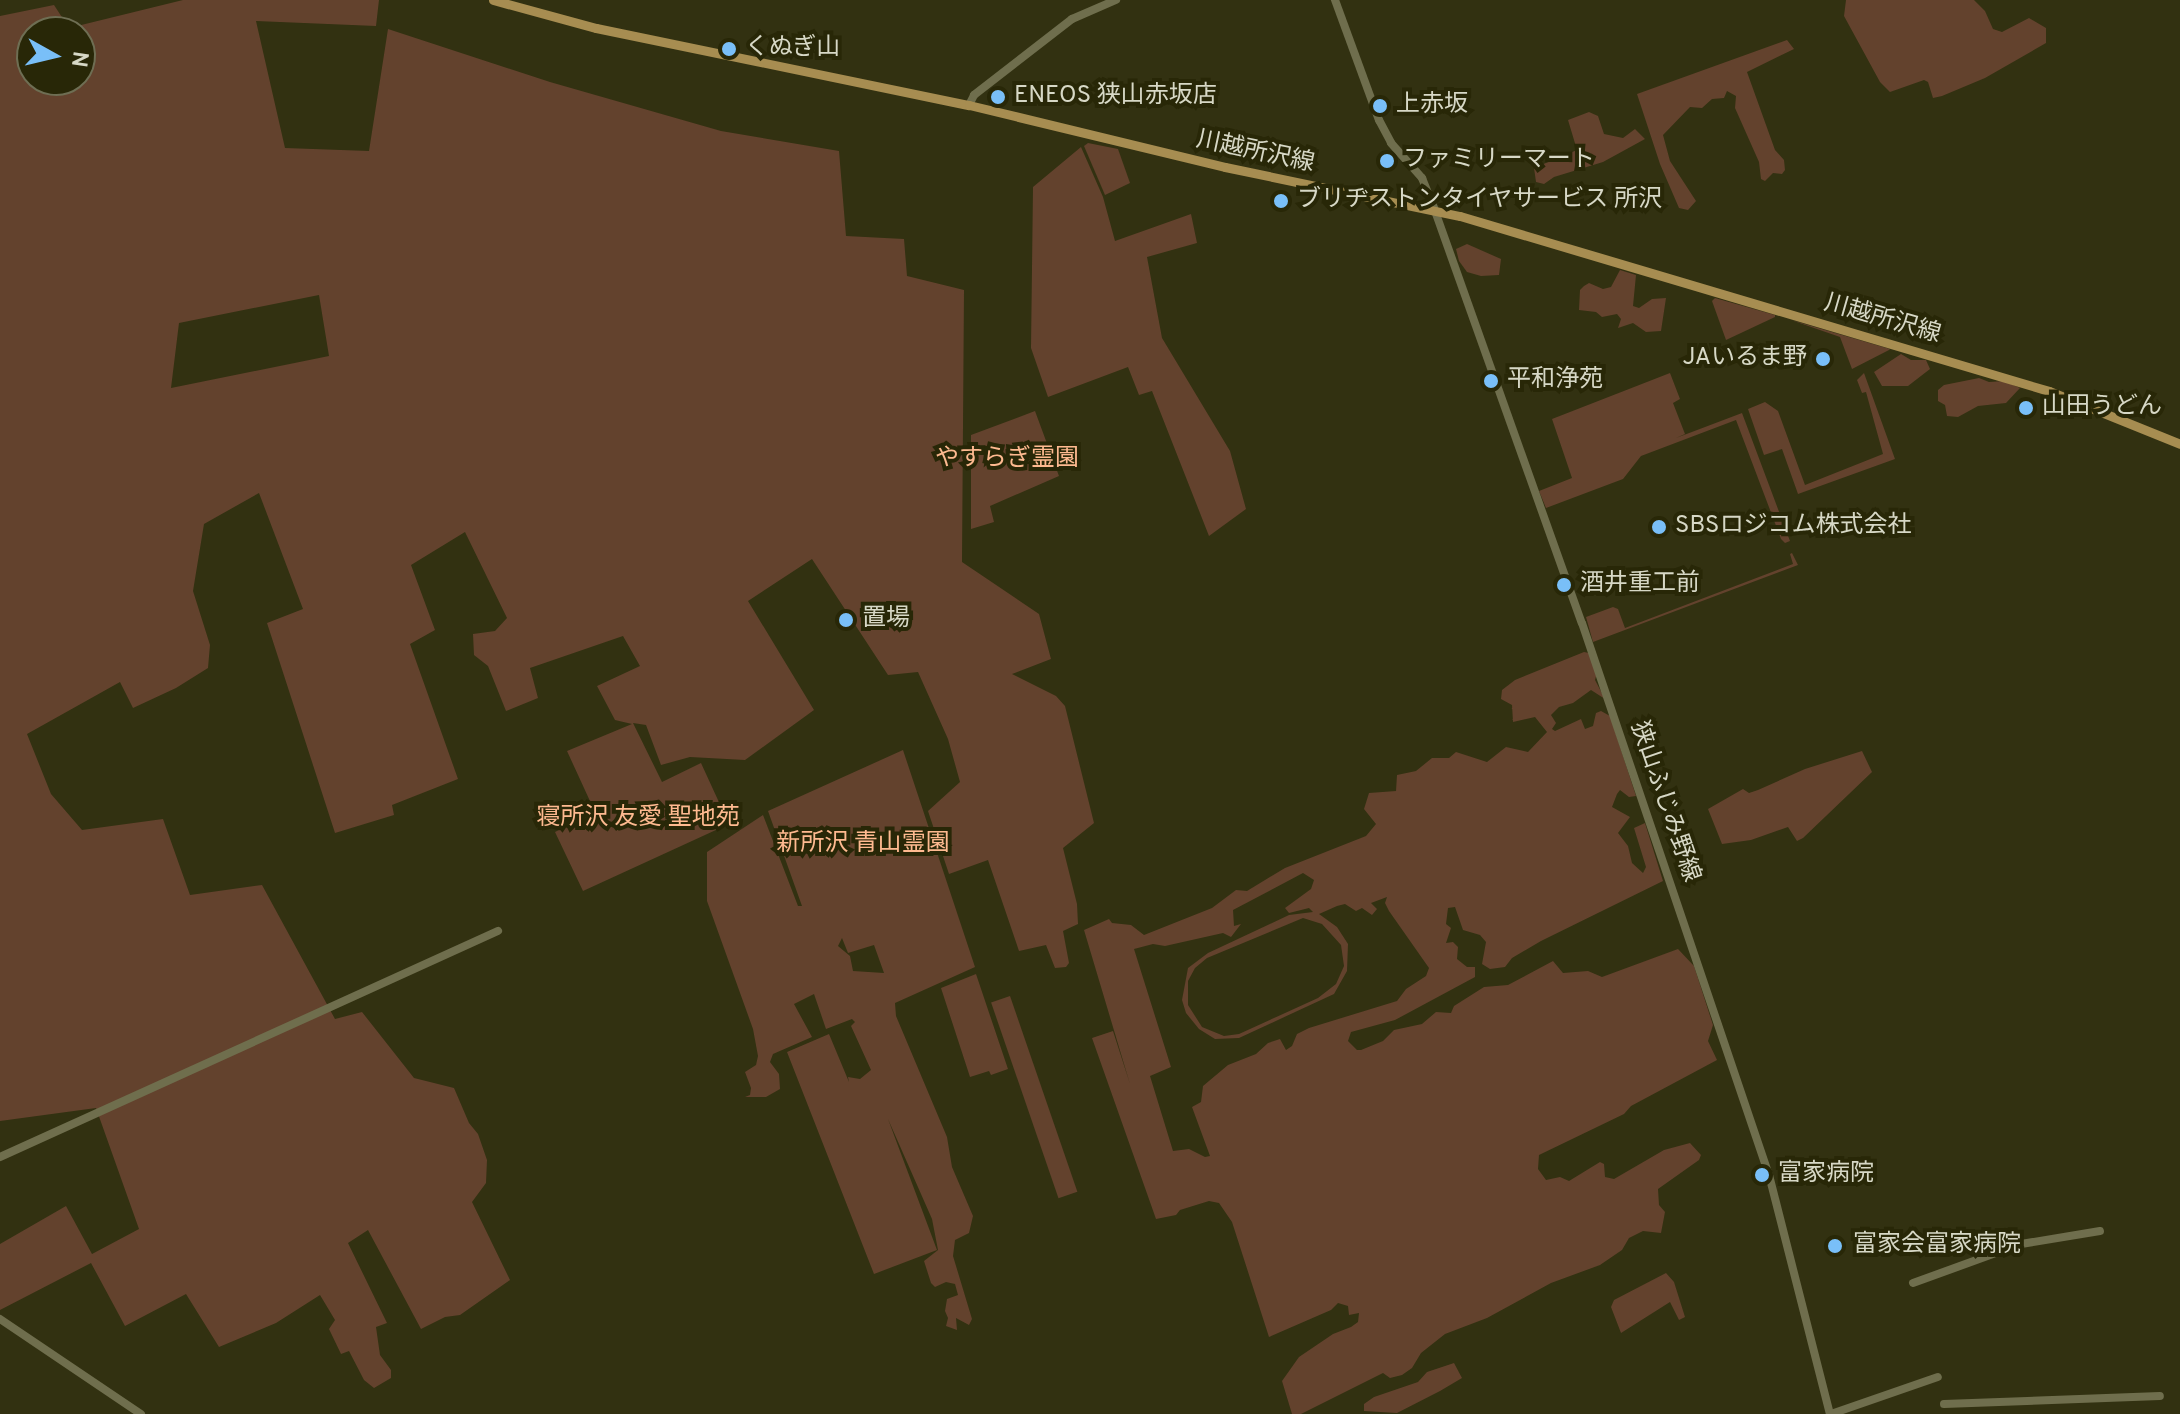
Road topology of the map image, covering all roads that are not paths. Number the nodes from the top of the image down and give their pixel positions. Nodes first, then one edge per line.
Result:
1 (493, 0) edge
2 (1116, 0) edge
3 (1335, 0) edge
4 (969, 105) junction
5 (1435, 211) junction
6 (2180, 444) edge
7 (498, 931) dead end
8 (0, 1157) edge
9 (2100, 1231) dead end
10 (1913, 1283) dead end
11 (0, 1319) edge
12 (1938, 1377) dead end
13 (2160, 1396) dead end
14 (1944, 1404) dead end
15 (141, 1414) edge
16 (1831, 1414) edge

1 - 4 main road, 川越所沢線
2 - 4 street
3 - 5 street, 狭山ふじみ野線
4 - 5 main road, 川越所沢線
5 - 6 main road, 川越所沢線
5 - 16 street, 狭山ふじみ野線
7 - 8 street
9 - 10 street
11 - 15 street
12 - 16 street
13 - 14 street

